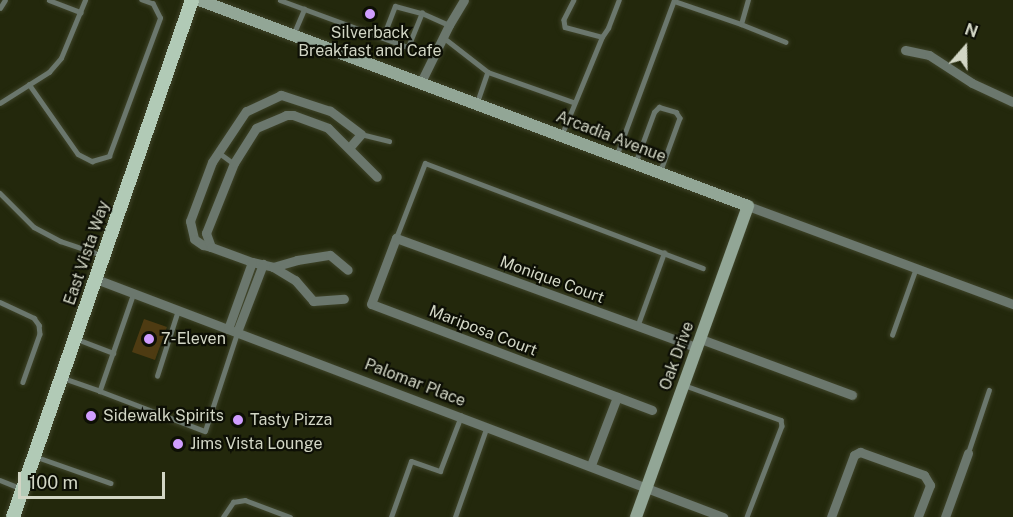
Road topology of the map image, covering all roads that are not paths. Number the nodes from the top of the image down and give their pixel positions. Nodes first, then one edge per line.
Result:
1 (5, 0) edge
2 (49, 0) edge
3 (85, 0) edge
4 (142, 0) edge
5 (192, 0) edge
6 (199, 0) edge
7 (280, 0) edge
8 (464, 0) edge
9 (573, 0) edge
10 (619, 0) edge
11 (748, 0) edge
12 (674, 1) edge
13 (0, 9) edge
14 (304, 9) junction
15 (81, 12) junction
16 (422, 13) junction
17 (741, 24) junction
18 (448, 25) junction
19 (293, 36) junction
20 (383, 37) junction
21 (443, 37) junction
22 (602, 37) junction
23 (786, 42) dead end
24 (905, 50) dead end
25 (488, 72) junction
26 (29, 84) junction
27 (420, 84) junction
28 (573, 102) junction
29 (1013, 102) edge
30 (0, 103) edge
31 (477, 105) junction
32 (361, 134) junction
33 (561, 136) junction
34 (389, 141) dead end
35 (349, 148) junction
36 (218, 152) junction
37 (616, 157) junction
38 (234, 164) junction
39 (636, 164) junction
40 (660, 173) junction
41 (377, 177) dead end
42 (0, 192) edge
43 (748, 206) junction
44 (396, 238) junction
45 (212, 247) junction
46 (664, 253) junction
47 (104, 255) junction
48 (252, 262) junction
49 (263, 264) junction
50 (273, 267) junction
51 (704, 268) dead end
52 (916, 268) junction
53 (348, 270) dead end
54 (96, 279) junction
55 (134, 293) junction
56 (344, 298) dead end
57 (0, 302) edge
58 (1013, 304) edge
59 (178, 310) junction
60 (637, 327) junction
61 (233, 330) junction
62 (892, 334) dead end
63 (75, 339) junction
64 (699, 343) junction
65 (113, 353) junction
66 (157, 376) dead end
67 (61, 378) junction
68 (23, 382) dead end
69 (684, 385) junction
70 (989, 390) dead end
71 (100, 392) junction
72 (852, 396) dead end
73 (617, 397) junction
74 (652, 410) dead end
75 (461, 416) junction
76 (487, 426) junction
77 (968, 453) joint
78 (34, 456) junction
79 (591, 465) junction
80 (0, 480) edge
81 (111, 483) dead end
82 (647, 486) junction
83 (23, 489) junction
84 (13, 517) edge
85 (224, 517) edge
86 (290, 517) edge
87 (391, 517) edge
88 (455, 517) edge
89 (636, 517) edge
90 (723, 517) edge
91 (747, 517) edge
92 (831, 517) edge
93 (918, 517) edge
94 (945, 517) edge

1 - 13 lane
2 - 15 lane
3 - 15 lane
4 - 26 lane
5 - 47 main road, East Vista Way
6 - 19 street, Arcadia Avenue
7 - 14 lane
8 - 18 street
9 - 22 lane
10 - 22 lane
11 - 17 lane
12 - 17 lane
12 - 37 lane
14 - 19 lane
14 - 20 lane
15 - 26 lane
16 - 18 lane
16 - 20 lane
16 - 20 lane
17 - 23 lane
18 - 21 street
19 - 27 street, Arcadia Avenue
21 - 25 lane
21 - 27 street
22 - 28 lane
24 - 29 street
25 - 28 lane
25 - 31 lane
26 - 30 lane
27 - 31 street, Arcadia Avenue
28 - 33 lane
31 - 33 street, Arcadia Avenue
32 - 34 lane
32 - 35 street
32 - 36 street
33 - 37 street, Arcadia Avenue
35 - 38 street
35 - 41 street
36 - 38 lane
36 - 45 street
37 - 39 street, Arcadia Avenue
38 - 45 street
39 - 40 street, Arcadia Avenue
39 - 40 lane
40 - 43 street, Arcadia Avenue
42 - 47 lane
43 - 52 street, Arcadia Avenue
43 - 64 street, Oak Drive
44 - 46 lane
44 - 60 street, Monique Court
44 - 73 street, Mariposa Court
45 - 48 street
46 - 51 lane
46 - 60 lane
47 - 54 main road, East Vista Way
48 - 49 street
48 - 61 street
49 - 50 street
49 - 61 street
50 - 53 street
50 - 56 street
52 - 58 street, Arcadia Avenue
52 - 62 lane
54 - 55 street, Palomar Place
54 - 63 main road, East Vista Way
55 - 59 street, Palomar Place
55 - 65 lane
57 - 68 lane
59 - 61 street, Palomar Place
59 - 66 lane
60 - 64 street, Monique Court
61 - 71 lane
61 - 75 street, Palomar Place
63 - 65 lane
63 - 67 main road, East Vista Way
64 - 69 street, Oak Drive
64 - 72 street, Monique Court
65 - 71 lane
67 - 71 lane
67 - 78 main road, East Vista Way
69 - 82 street, Oak Drive
69 - 91 lane
70 - 77 lane
73 - 74 street, Mariposa Court
73 - 79 street
75 - 76 street, Palomar Place
75 - 87 lane
76 - 79 street, Palomar Place
76 - 88 lane
77 - 94 street
78 - 81 lane
78 - 83 main road, East Vista Way
79 - 82 street, Palomar Place
80 - 83 lane
82 - 89 street, Oak Drive
82 - 90 street, Palomar Place
83 - 84 main road, East Vista Way
85 - 86 lane
92 - 93 street

